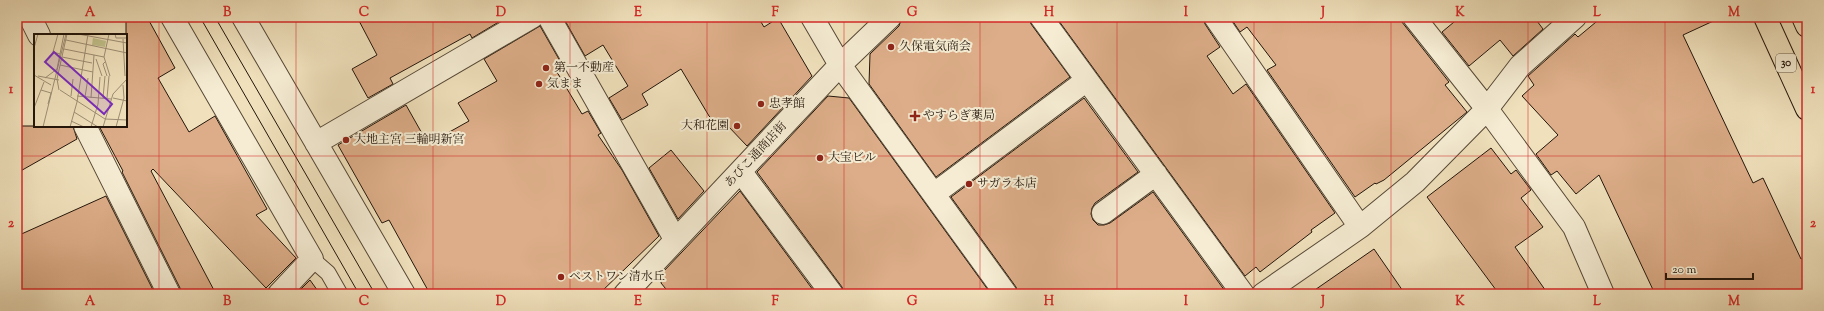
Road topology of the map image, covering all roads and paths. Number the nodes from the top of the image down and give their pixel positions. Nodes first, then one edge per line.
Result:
1 (30, 17) edge
2 (172, 17) edge
3 (244, 17) edge
4 (532, 17) edge
5 (549, 17) edge
6 (812, 17) edge
7 (890, 17) edge
8 (1042, 17) edge
9 (1215, 17) edge
10 (1414, 17) edge
11 (1575, 17) edge
12 (1765, 17) edge
13 (1803, 17) edge
14 (509, 23) edge
15 (1553, 24) edge
16 (1807, 26) edge
17 (38, 34) edge
18 (840, 65) junction
19 (1087, 80) junction
20 (1487, 109) junction
21 (1807, 109) edge
22 (86, 127) edge
23 (316, 143) junction
24 (740, 172) junction
25 (1156, 174) junction
26 (934, 194) junction
27 (1103, 213) dead end
28 (1360, 227) junction
29 (675, 239) junction
30 (312, 259) junction
31 (169, 294) edge
32 (279, 294) edge
33 (340, 294) edge
34 (404, 294) edge
35 (625, 294) edge
36 (832, 294) edge
37 (1006, 294) edge
38 (1243, 294) edge
39 (1263, 294) edge
40 (1603, 294) edge

1 - 17 street
2 - 30 street
3 - 23 street
4 - 14 street
5 - 29 street
6 - 18 street
7 - 18 street, あびこ通商店街
8 - 19 street
9 - 28 street
10 - 20 street
11 - 15 street
12 - 21 main road, 30
13 - 16 main road
14 - 23 street
15 - 20 street
18 - 24 street, あびこ通商店街
18 - 26 street
19 - 25 street
19 - 26 street
20 - 28 street
20 - 40 street
22 - 31 street
23 - 34 street
24 - 29 street, あびこ通商店街
24 - 36 street
25 - 27 street
25 - 38 street
26 - 37 street
28 - 39 street
29 - 35 street, あびこ通商店街
30 - 32 street
30 - 33 lane

